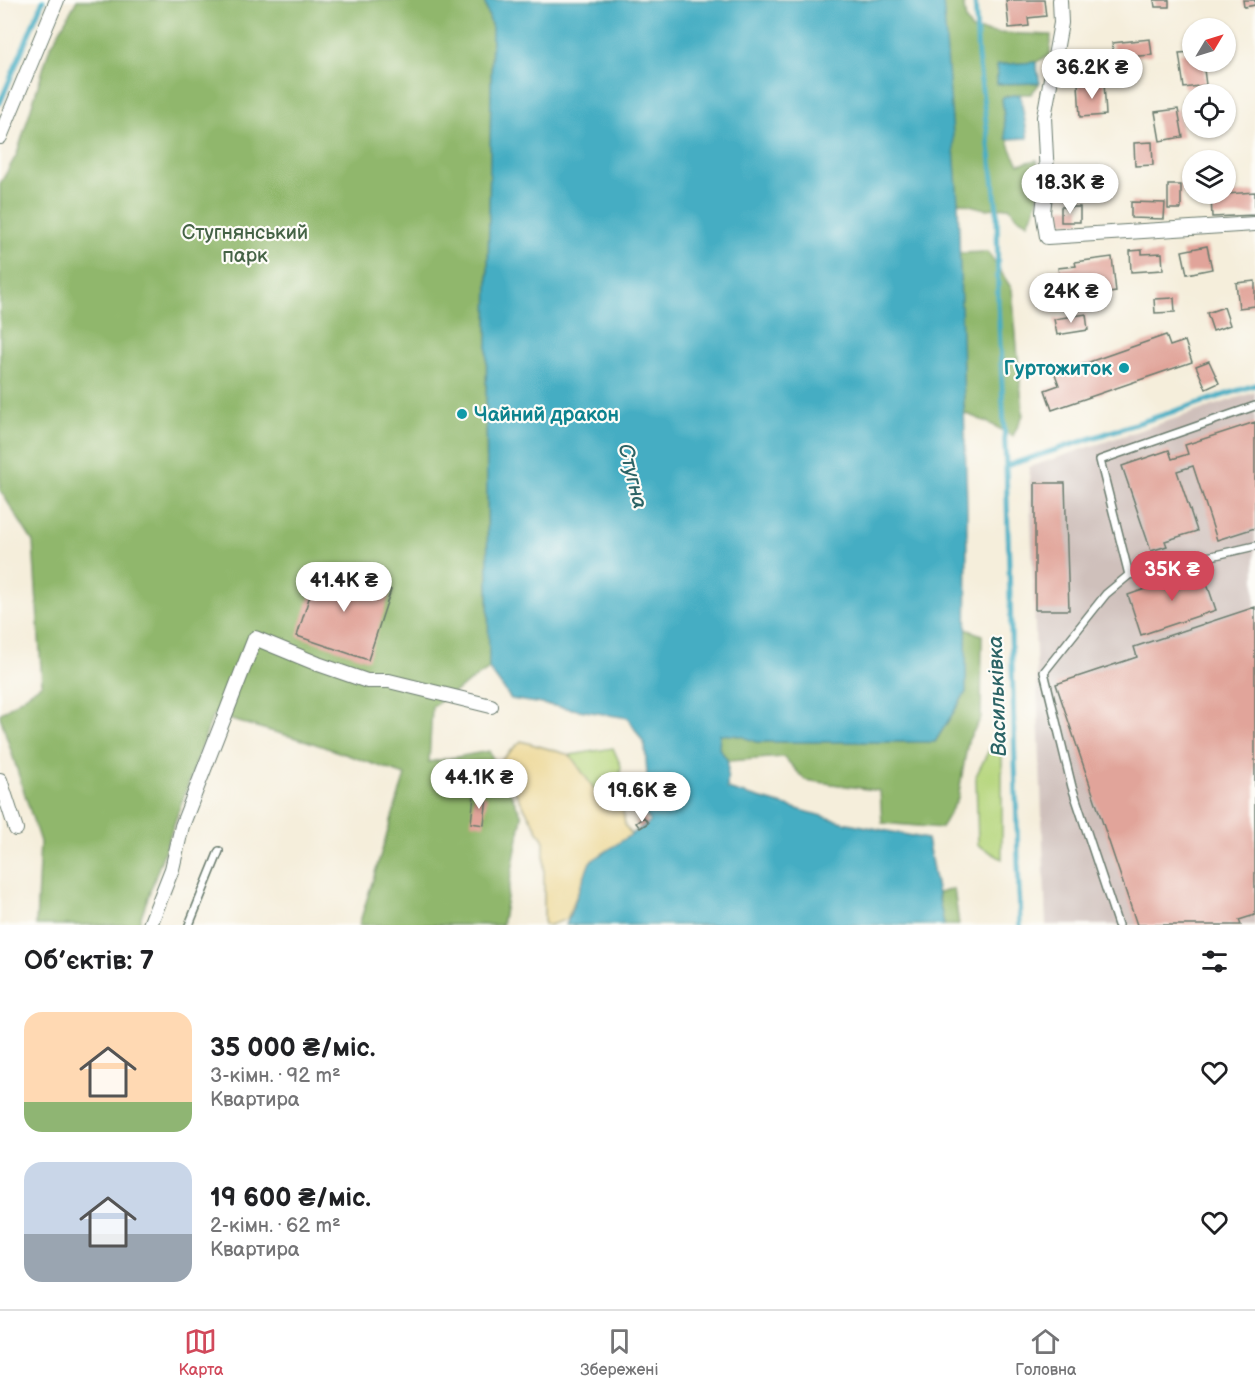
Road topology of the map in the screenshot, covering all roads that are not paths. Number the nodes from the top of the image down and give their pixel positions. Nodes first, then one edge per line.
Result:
1 (57, 0) edge
2 (1060, 0) edge
3 (0, 137) edge
4 (1255, 224) edge
5 (1255, 405) edge
6 (1255, 546) edge
7 (1129, 575) junction
8 (491, 706) dead end
9 (0, 780) edge
10 (16, 830) dead end
11 (219, 851) dead end
12 (150, 925) edge
13 (189, 925) edge
14 (1118, 925) edge

1 - 3 street
2 - 4 street
5 - 7 lane
6 - 7 lane
7 - 14 lane
8 - 12 street
9 - 10 street
11 - 13 lane

